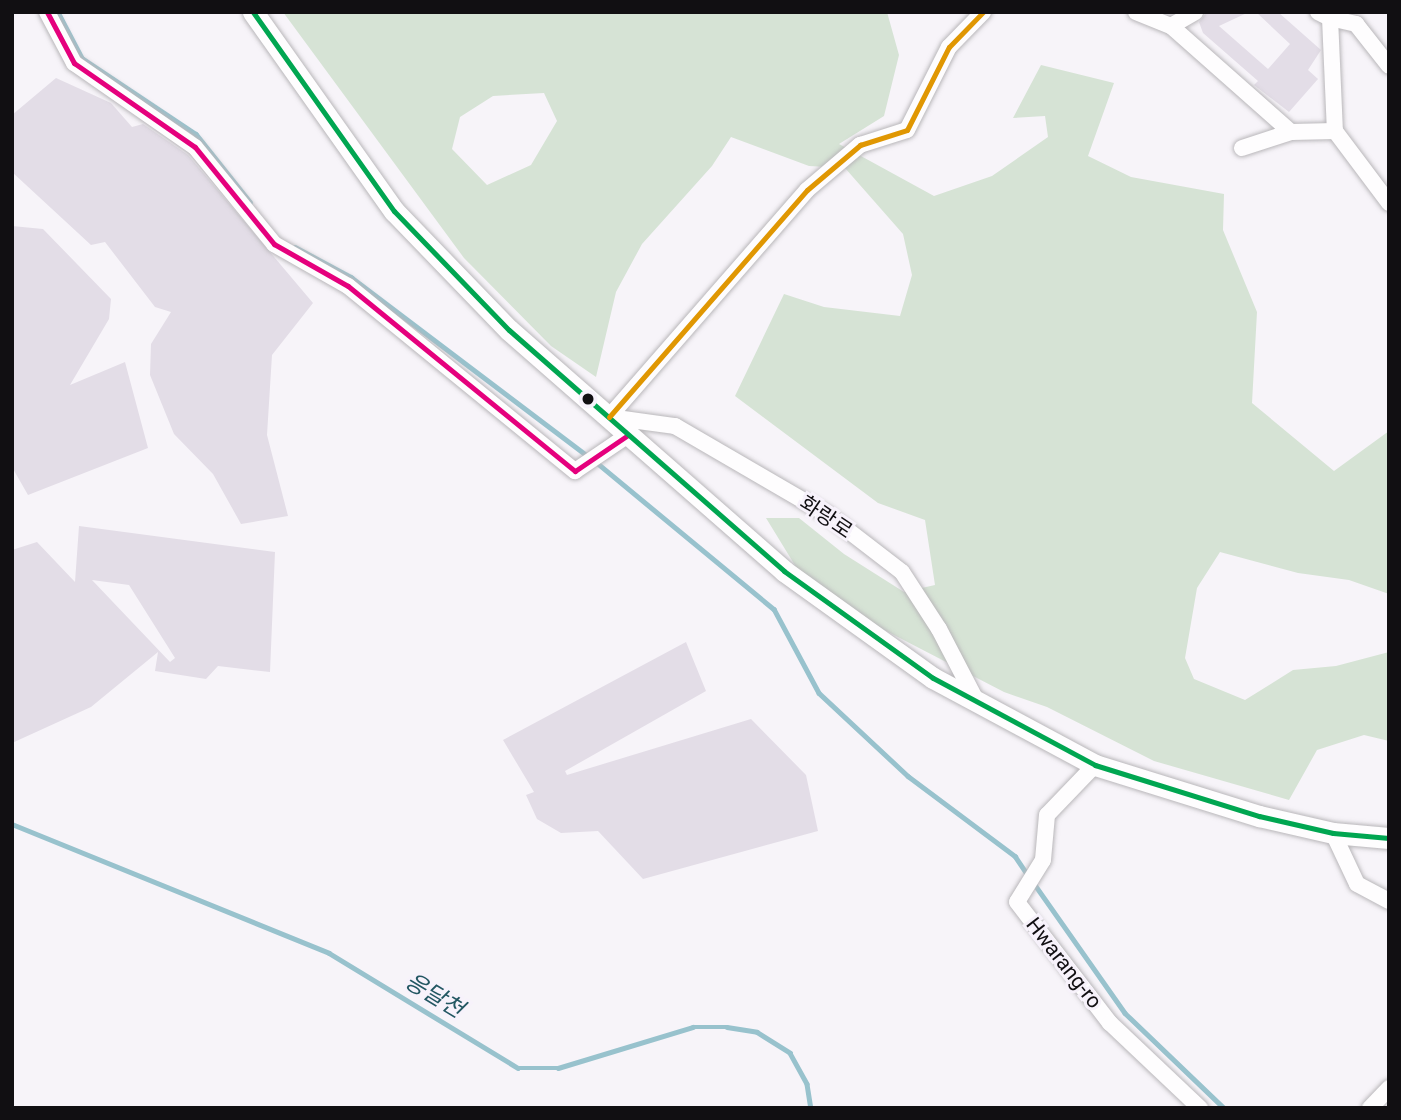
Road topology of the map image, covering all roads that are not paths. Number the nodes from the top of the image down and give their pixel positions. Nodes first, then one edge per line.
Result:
1 (47, 12) edge
2 (253, 12) edge
3 (983, 12) edge
4 (1136, 12) edge
5 (1195, 12) edge
6 (1326, 14) edge
7 (1171, 26) junction
8 (1389, 66) edge
9 (1335, 131) junction
10 (1291, 132) junction
11 (1242, 148) dead end
12 (1389, 203) edge
13 (608, 417) junction
14 (628, 435) junction
15 (978, 702) junction
16 (1096, 765) junction
17 (1333, 833) junction
18 (1389, 838) edge
19 (1389, 901) edge
20 (1389, 1088) edge
21 (1200, 1108) edge
22 (1370, 1108) edge

1 - 14 street
2 - 13 main road
3 - 13 street
4 - 7 street
5 - 7 street
6 - 8 street
6 - 9 street
7 - 10 street
9 - 10 street
9 - 12 street
10 - 11 street
13 - 14 main road
13 - 15 street, 화랑로
14 - 15 main road
15 - 16 main road
16 - 17 main road
16 - 21 street, Hwarang-ro
17 - 18 main road
17 - 19 street
20 - 22 street

